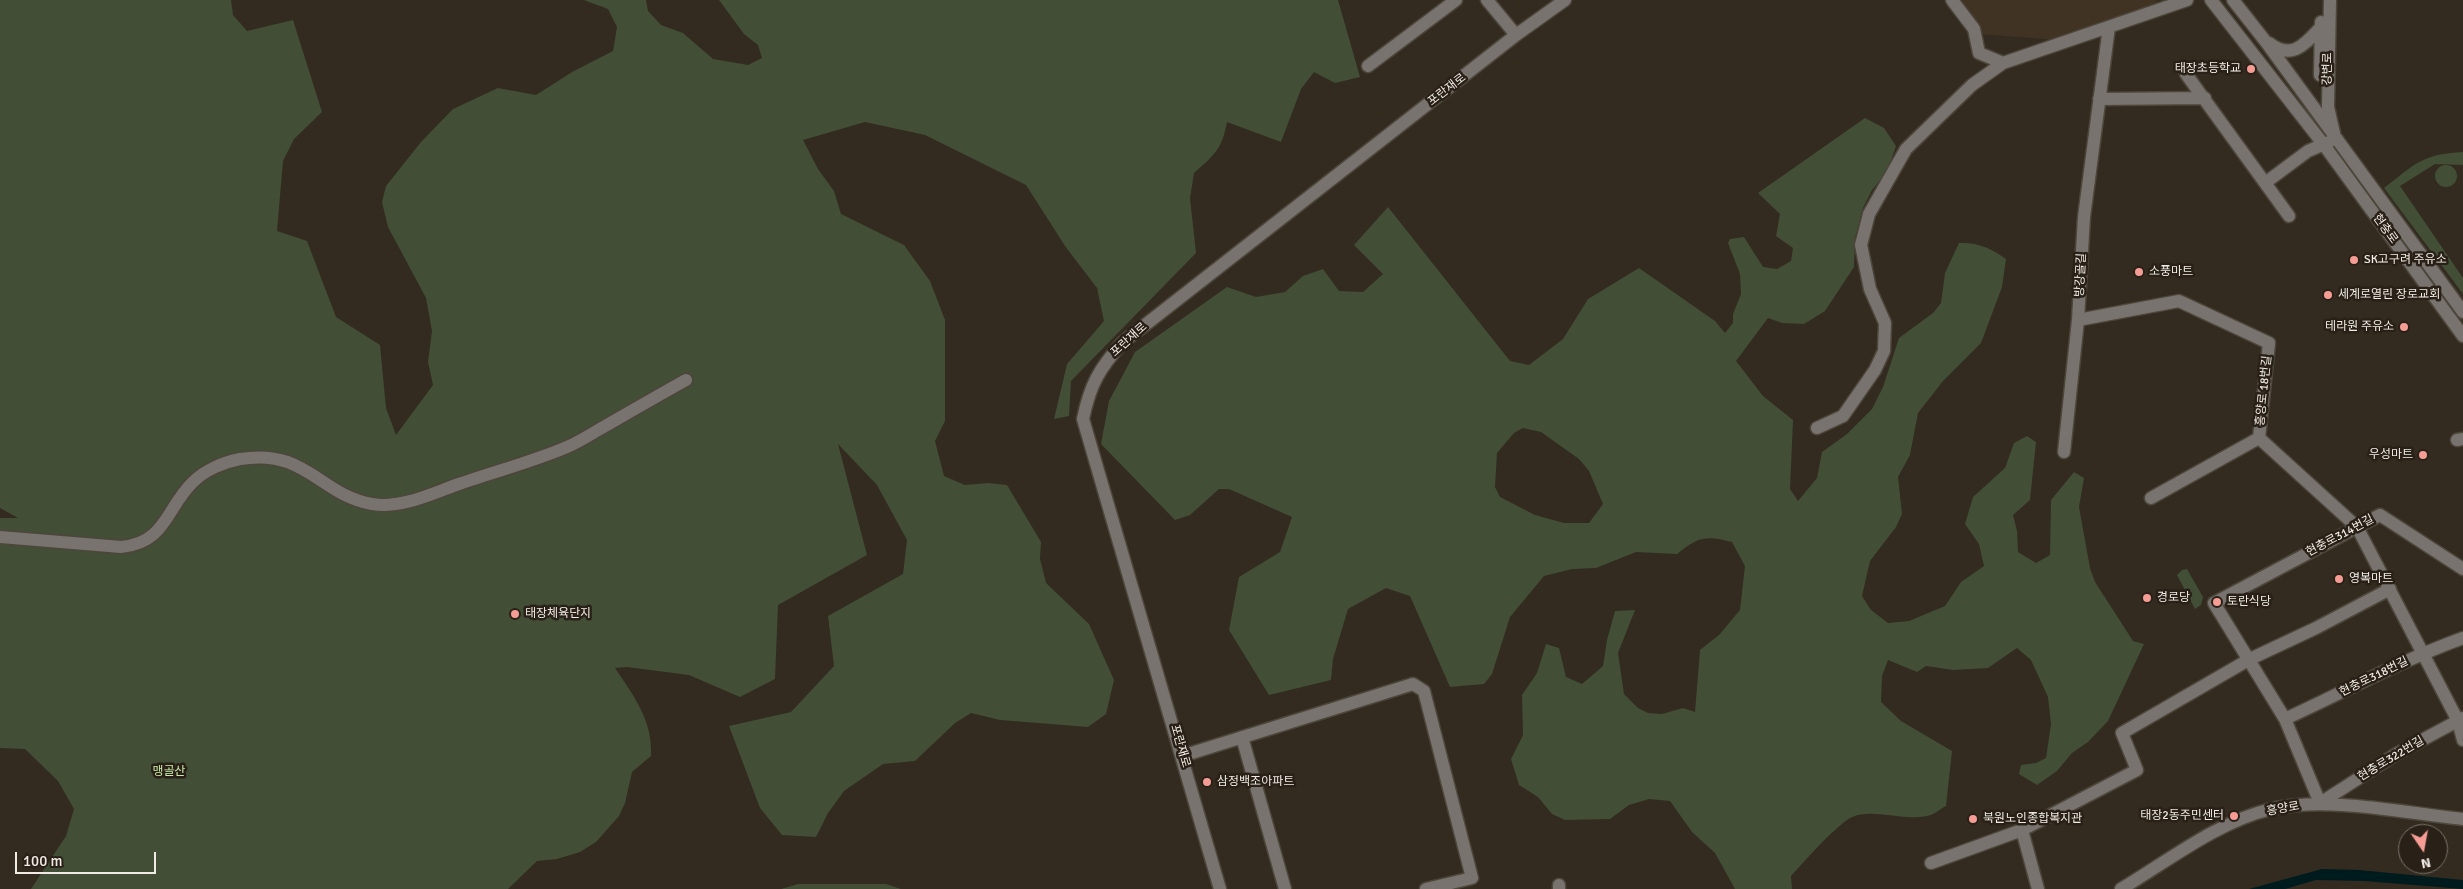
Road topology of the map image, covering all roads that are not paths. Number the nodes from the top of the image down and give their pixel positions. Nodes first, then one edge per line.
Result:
1 (1456, 0) edge
2 (1487, 0) edge
3 (1565, 0) edge
4 (1952, 0) edge
5 (2187, 0) edge
6 (2211, 0) edge
7 (2233, 0) edge
8 (2321, 0) edge
9 (2330, 0) edge
10 (2250, 23) junction
11 (2109, 27) junction
12 (2321, 27) junction
13 (1516, 35) junction
14 (2003, 63) junction
15 (1368, 66) dead end
16 (2186, 74) dead end
17 (2205, 98) junction
18 (2099, 99) junction
19 (2324, 110) junction
20 (2331, 133) junction
21 (2321, 141) junction
22 (2265, 182) junction
23 (2289, 216) dead end
24 (2463, 312) edge
25 (2078, 320) junction
26 (2463, 336) edge
27 (686, 380) dead end
28 (1818, 428) dead end
29 (2259, 438) junction
30 (2064, 452) dead end
31 (2151, 498) dead end
32 (2357, 527) junction
33 (0, 537) edge
34 (2463, 568) edge
35 (2390, 589) junction
36 (2463, 638) edge
37 (2423, 653) junction
38 (2250, 659) junction
39 (2285, 719) junction
40 (2460, 720) edge
41 (1242, 737) junction
42 (2463, 740) edge
43 (1182, 756) junction
44 (2320, 803) junction
45 (2463, 819) edge
46 (2022, 830) junction
47 (1931, 863) dead end
48 (1220, 889) edge
49 (1285, 889) edge
50 (1426, 889) edge
51 (2038, 889) edge
52 (2121, 889) edge

1 - 15 street
2 - 13 street
3 - 13 street, 포란재로
4 - 14 street
5 - 11 street
6 - 21 street, 현충로
7 - 10 street, 현충로
8 - 12 street, 강변로
9 - 19 street, 강변로
10 - 12 street
10 - 20 street, 현충로
11 - 14 street
11 - 18 street, 방강골길
12 - 19 street, 강변로
13 - 43 street, 포란재로
14 - 28 street
16 - 17 street
17 - 18 street
17 - 22 street
18 - 25 street, 방강골길
19 - 20 street, 강변로
20 - 21 street
20 - 24 street, 현충로
21 - 22 street
21 - 26 street, 현충로
22 - 23 street
25 - 29 street, 흥양로 18번길
25 - 30 street, 방강골길
27 - 33 street
29 - 31 street
29 - 32 street, 흥양로 18번길
32 - 34 street, 현충로314번길
32 - 35 street, 흥양로 18번길
32 - 38 street, 현충로314번길
35 - 37 street, 흥양로 18번길
35 - 38 street
36 - 37 street, 현충로318번길
37 - 39 street, 현충로318번길
37 - 40 street, 흥양로 18번길
38 - 39 street
38 - 46 street
39 - 44 street
40 - 42 street, 흥양로 18번길
40 - 44 street, 현충로322번길
41 - 43 street
41 - 49 street
41 - 50 street
43 - 48 street, 포란재로
44 - 45 street, 흥양로
44 - 52 street, 흥양로
46 - 47 street
46 - 51 street

